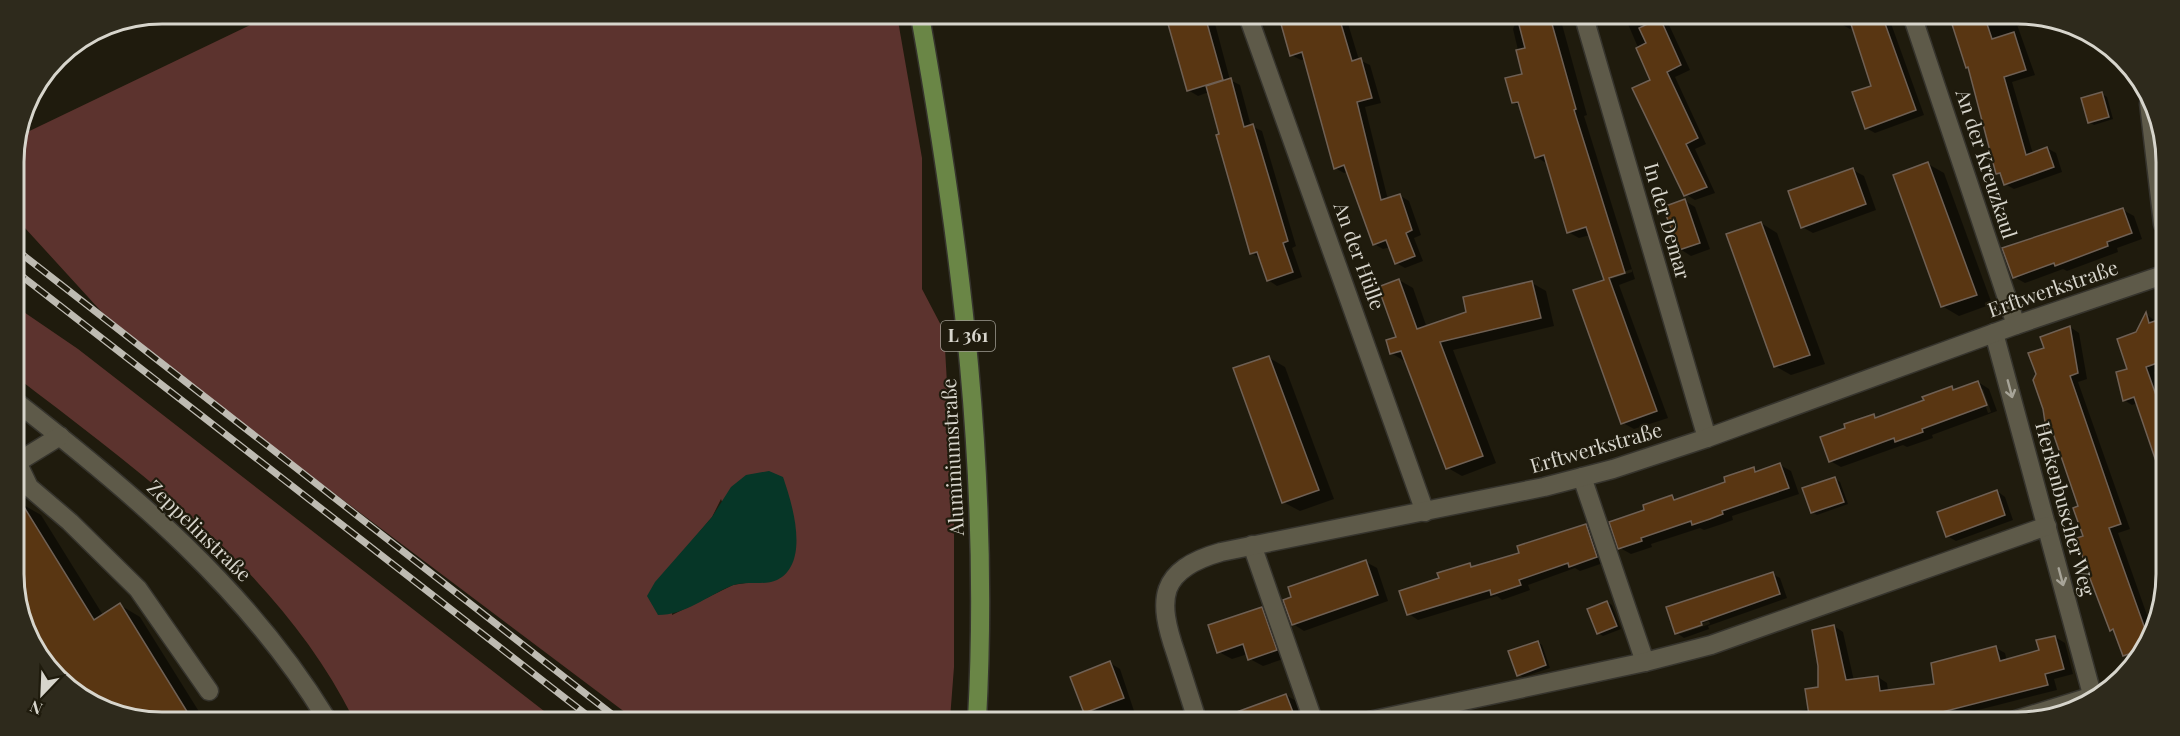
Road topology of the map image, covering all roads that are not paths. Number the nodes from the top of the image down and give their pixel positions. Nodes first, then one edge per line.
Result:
1 (921, 24) edge
2 (1251, 24) edge
3 (1586, 24) edge
4 (1915, 24) edge
5 (2152, 132) edge
6 (2156, 164) edge
7 (2156, 277) edge
8 (2016, 325) junction
9 (1994, 333) junction
10 (24, 408) edge
11 (60, 436) junction
12 (1707, 438) junction
13 (24, 458) edge
14 (1582, 477) junction
15 (24, 478) edge
16 (1425, 512) junction
17 (2047, 526) junction
18 (1252, 545) junction
19 (1645, 662) junction
20 (2096, 688) edge
21 (208, 691) dead end
22 (322, 712) edge
23 (977, 712) edge
24 (1194, 712) edge
25 (1310, 712) edge
26 (1411, 712) edge

1 - 23 main road, Aluminiumstraße / L 361
2 - 16 street, An der Hülle
3 - 12 street, In der Demar
4 - 8 street, An der Kreuzkaul
5 - 6 street
7 - 8 street, Erftwerkstraße
8 - 9 street, Erftwerkstraße
9 - 12 street, Erftwerkstraße
9 -> 17 street, Herkenbuscher Weg
10 - 11 street, Zeppelinstraße
11 - 13 street
11 - 22 street, Zeppelinstraße
12 - 14 street, Erftwerkstraße
14 - 16 street, Erftwerkstraße
14 - 19 street
15 - 21 street
16 - 18 street, Erftwerkstraße
17 - 19 street
17 -> 20 street, Herkenbuscher Weg
18 - 24 street, Erftwerkstraße
18 - 25 street
19 - 26 street

